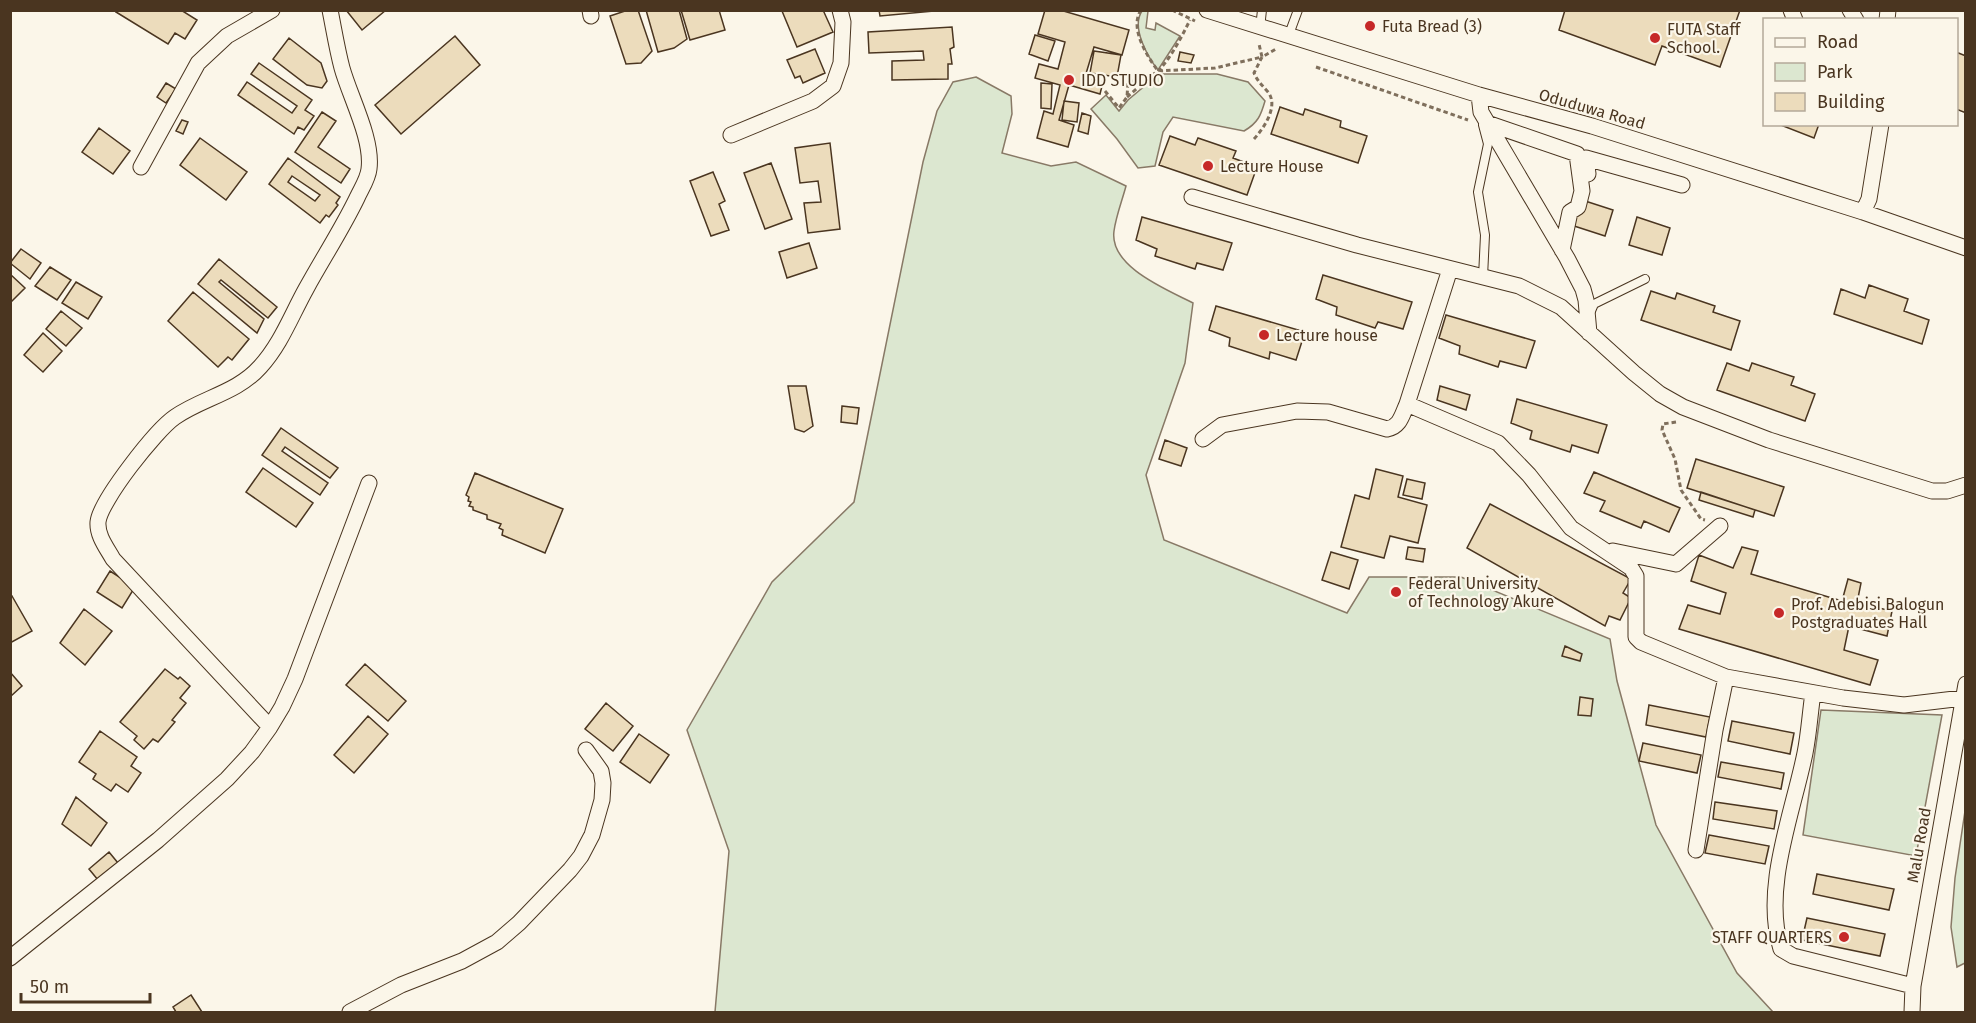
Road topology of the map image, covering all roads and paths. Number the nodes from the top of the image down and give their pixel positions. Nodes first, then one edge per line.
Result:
1 (272, 10) edge
2 (330, 10) edge
3 (840, 10) edge
4 (1141, 10) edge
5 (1207, 10) edge
6 (1262, 10) edge
7 (1298, 10) edge
8 (1190, 20) dead end
9 (1259, 34) junction
10 (1283, 42) junction
11 (1262, 57) junction
12 (1316, 67) dead end
13 (1158, 71) junction
14 (1105, 91) dead end
15 (1479, 95) junction
16 (1127, 97) junction
17 (1484, 118) junction
18 (1881, 126) edge
19 (731, 135) dead end
20 (1254, 139) dead end
21 (1488, 144) junction
22 (141, 167) dead end
23 (1682, 185) dead end
24 (1582, 191) junction
25 (1192, 197) dead end
26 (1863, 212) junction
27 (1965, 248) edge
28 (1562, 250) junction
29 (1450, 269) junction
30 (1483, 277) junction
31 (1645, 279) dead end
32 (1589, 326) junction
33 (1407, 404) junction
34 (1676, 422) dead end
35 (1203, 439) dead end
36 (369, 483) dead end
37 (1965, 485) edge
38 (1720, 526) joint
39 (1601, 549) junction
40 (1726, 677) junction
41 (1964, 691) edge
42 (1813, 693) junction
43 (270, 727) junction
44 (586, 750) dead end
45 (1696, 850) dead end
46 (10, 958) edge
47 (1913, 986) junction
48 (350, 1012) edge
49 (1912, 1012) edge

1 - 22 street
2 - 43 street
3 - 19 street
4 - 13 path
5 - 9 street, Oduduwa Road
6 - 9 lane
7 - 10 lane
8 - 13 path
9 - 10 street, Oduduwa Road
9 - 11 path
10 - 11 path
10 - 15 street, Oduduwa Road
11 - 13 path
11 - 20 path
12 - 21 path
13 - 16 path
13 - 16 path
14 - 16 path
15 - 17 street
15 - 26 street, Oduduwa Road
17 - 21 lane
17 - 24 street
17 - 28 street
18 - 26 street
21 - 30 lane
23 - 24 street
24 - 28 street
25 - 29 street
26 - 27 street, Oduduwa Road
28 - 32 street
29 - 30 street
29 - 33 street
30 - 32 street
31 - 32 lane
32 - 37 street
33 - 35 street
33 - 39 street
34 - 38 path
36 - 43 street
38 - 39 street
39 - 40 street
40 - 42 street
40 - 45 street
41 - 42 street
41 - 47 street, Malu Road
42 - 47 street
43 - 46 street
44 - 48 street
47 - 49 street, Malu Road

